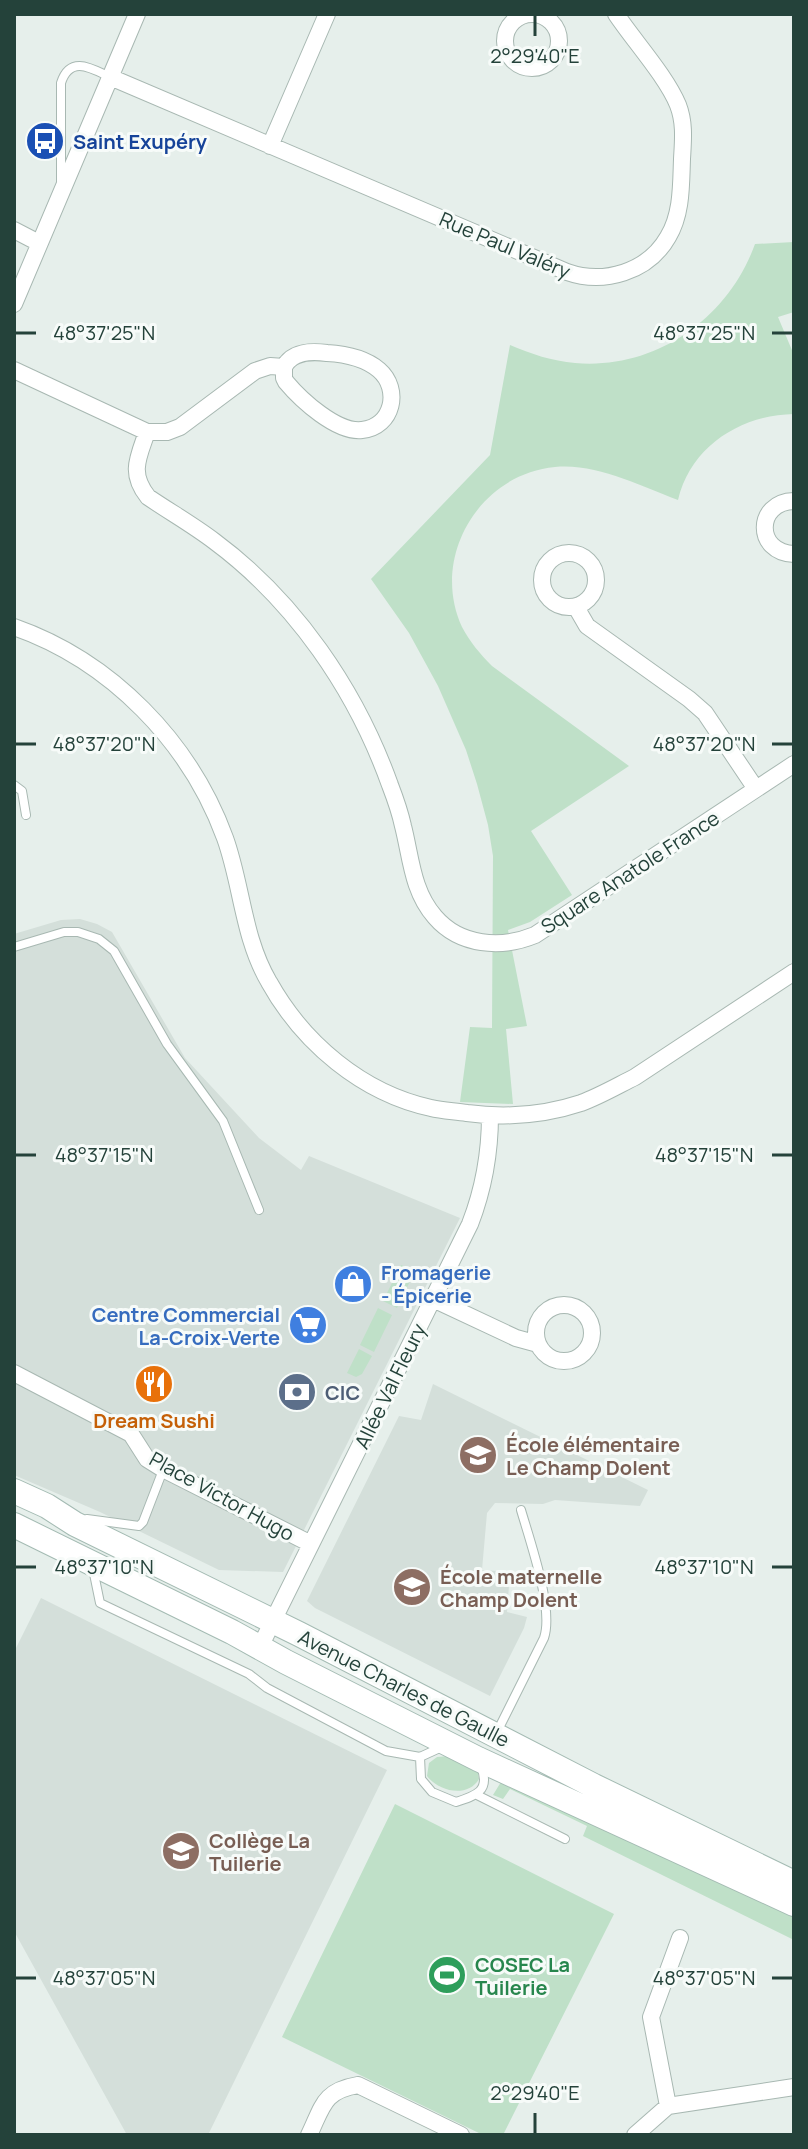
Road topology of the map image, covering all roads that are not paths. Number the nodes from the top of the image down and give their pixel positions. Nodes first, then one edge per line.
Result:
1 (137, 14) edge
2 (327, 14) edge
3 (616, 14) edge
4 (110, 77) junction
5 (270, 146) junction
6 (61, 191) junction
7 (14, 230) edge
8 (39, 243) junction
9 (21, 269) edge
10 (14, 304) edge
11 (284, 367) junction
12 (14, 370) edge
13 (147, 432) junction
14 (794, 501) edge
15 (794, 554) edge
16 (576, 607) dead end
17 (14, 627) edge
18 (794, 764) edge
19 (14, 785) edge
20 (756, 789) junction
21 (26, 815) dead end
22 (14, 947) edge
23 (794, 972) edge
24 (490, 1115) junction
25 (259, 1210) dead end
26 (433, 1299) junction
27 (538, 1344) dead end
28 (14, 1373) edge
29 (163, 1469) junction
30 (14, 1491) edge
31 (47, 1506) junction
32 (521, 1510) dead end
33 (14, 1525) edge
34 (311, 1544) junction
35 (93, 1564) junction
36 (273, 1621) junction
37 (260, 1647) junction
38 (495, 1735) junction
39 (449, 1744) junction
40 (420, 1757) junction
41 (478, 1759) junction
42 (477, 1795) junction
43 (565, 1839) dead end
44 (794, 1883) edge
45 (794, 1904) edge
46 (680, 1938) dead end
47 (794, 2087) edge
48 (668, 2106) junction
49 (309, 2135) edge
50 (461, 2135) edge
51 (635, 2135) edge

1 - 4 street
2 - 5 street
3 - 5 street, Rue Paul Valéry
4 - 5 street, Rue Paul Valéry
4 - 6 street
4 - 6 lane
6 - 8 street
7 - 8 street
8 - 9 street
9 - 10 street
11 - 11 street
11 - 13 street
12 - 13 street
13 - 20 street, Square Anatole France
14 - 15 street
16 - 20 street
17 - 24 street
18 - 20 street, Square Anatole France
19 - 21 lane
22 - 25 lane
23 - 24 street
24 - 26 street, Allée Val Fleury
26 - 27 street
26 - 34 street, Allée Val Fleury
28 - 29 street, Place Victor Hugo
29 - 31 lane
29 - 34 street, Place Victor Hugo
30 - 31 main road, Avenue Charles de Gaulle
31 - 36 main road, Avenue Charles de Gaulle
32 - 38 lane
33 - 35 main road, Avenue Charles de Gaulle
34 - 36 street, Allée Val Fleury
35 - 37 main road, Avenue Charles de Gaulle
35 - 40 lane
36 - 37 street, Allée Val Fleury
36 - 38 main road, Avenue Charles de Gaulle
37 - 39 main road, Avenue Charles de Gaulle
38 - 44 main road, Avenue Charles de Gaulle
39 - 40 lane
39 - 41 main road, Avenue Charles de Gaulle
40 - 42 lane
41 - 42 lane
41 - 45 main road, Avenue Charles de Gaulle
42 - 43 lane
46 - 48 street
47 - 48 street
48 - 51 street
49 - 50 street

